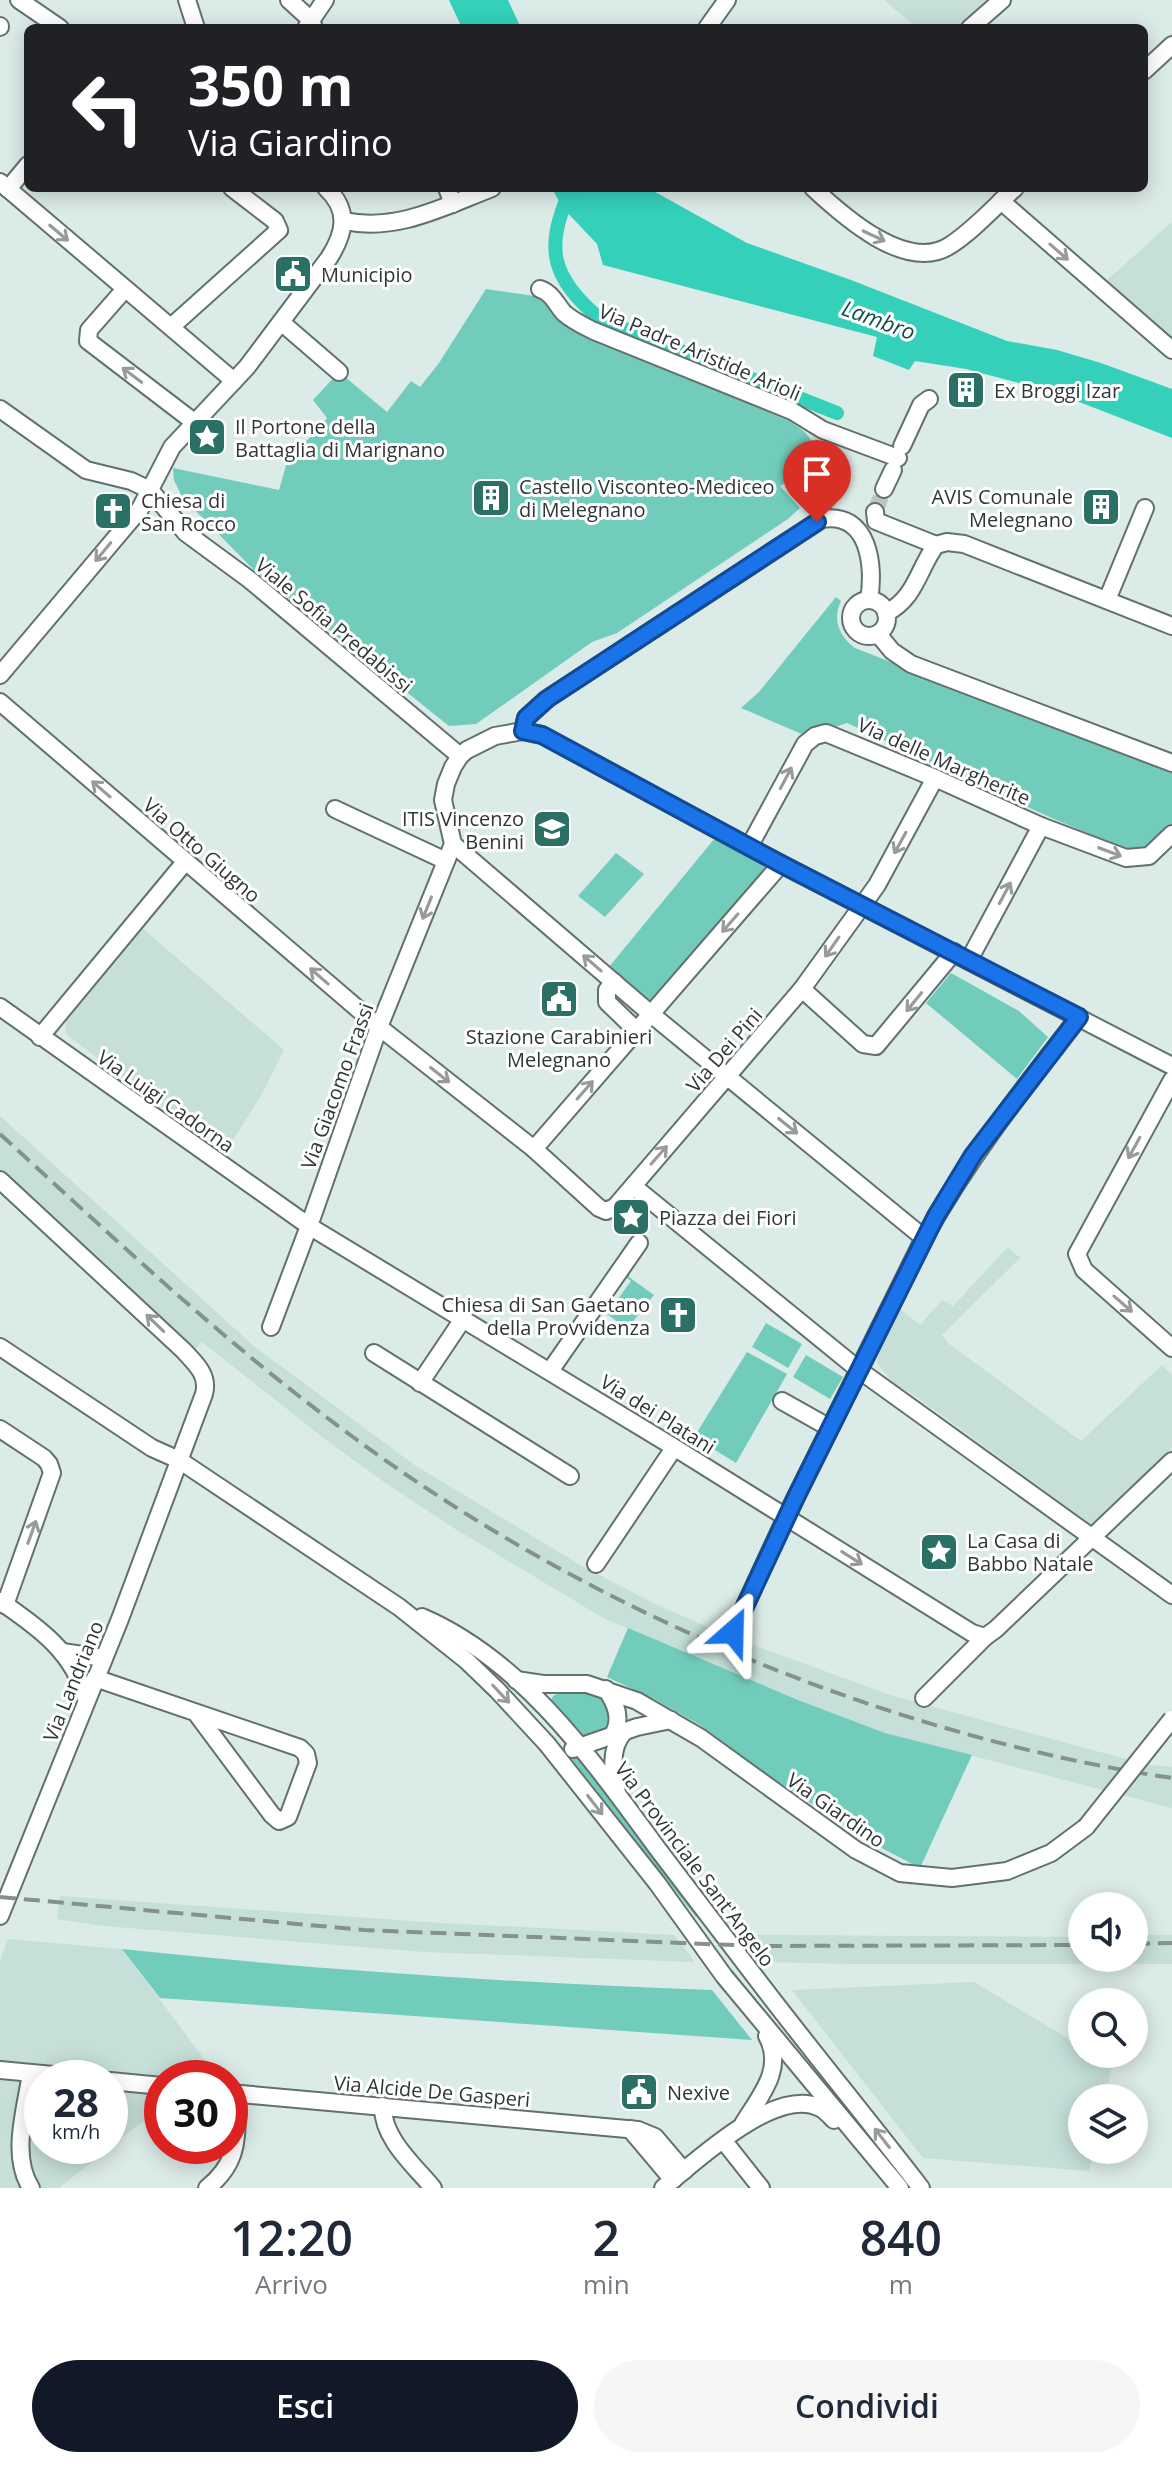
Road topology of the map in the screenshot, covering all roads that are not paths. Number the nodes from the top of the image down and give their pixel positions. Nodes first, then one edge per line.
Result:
1 (19, 0) edge
2 (187, 0) edge
3 (289, 0) edge
4 (325, 0) edge
5 (727, 0) edge
6 (1002, 0) edge
7 (54, 24) edge
8 (195, 24) edge
9 (309, 24) edge
10 (311, 24) edge
11 (710, 24) edge
12 (975, 24) edge
13 (1172, 45) edge
14 (1148, 67) edge
15 (24, 168) edge
16 (4, 186) edge
17 (237, 192) edge
18 (329, 192) edge
19 (471, 192) edge
20 (818, 192) edge
21 (1011, 192) edge
22 (450, 196) edge
23 (1001, 201) junction
24 (344, 221) junction
25 (125, 289) junction
26 (540, 289) dead end
27 (281, 322) junction
28 (171, 327) junction
29 (1172, 350) edge
30 (339, 372) dead end
31 (234, 381) junction
32 (929, 399) dead end
33 (3, 417) edge
34 (194, 422) junction
35 (897, 458) junction
36 (884, 489) tunnel mouth
37 (150, 490) junction
38 (1145, 508) dead end
39 (875, 512) dead end
40 (936, 545) junction
41 (869, 600) junction
42 (1107, 600) junction
43 (886, 613) junction
44 (1172, 626) edge
45 (878, 634) junction
46 (0, 675) edge
47 (0, 702) edge
48 (529, 732) junction
49 (460, 756) junction
50 (1172, 763) edge
51 (935, 778) junction
52 (335, 809) dead end
53 (1041, 826) junction
54 (1172, 834) edge
55 (453, 844) junction
56 (749, 847) junction
57 (446, 861) junction
58 (185, 862) junction
59 (781, 864) junction
60 (861, 905) junction
61 (961, 956) junction
62 (614, 982) junction
63 (802, 989) junction
64 (0, 1007) edge
65 (651, 1014) junction
66 (1079, 1017) junction
67 (379, 1027) junction
68 (637, 1031) junction
69 (40, 1037) junction
70 (1172, 1066) edge
71 (728, 1076) junction
72 (1172, 1080) edge
73 (534, 1149) junction
74 (0, 1180) edge
75 (633, 1186) junction
76 (606, 1211) joint
77 (309, 1226) junction
78 (924, 1238) junction
79 (639, 1243) dead end
80 (463, 1319) junction
81 (271, 1327) dead end
82 (0, 1336) edge
83 (1171, 1346) edge
84 (0, 1347) edge
85 (374, 1353) dead end
86 (859, 1370) junction
87 (550, 1371) junction
88 (420, 1383) junction
89 (782, 1401) dead end
90 (830, 1428) junction
91 (0, 1429) edge
92 (674, 1448) junction
93 (179, 1460) junction
94 (1172, 1461) edge
95 (570, 1476) dead end
96 (786, 1517) junction
97 (1093, 1536) junction
98 (596, 1564) dead end
99 (1172, 1595) edge
100 (3, 1603) edge
101 (399, 1607) junction
102 (733, 1632) dead end
103 (985, 1637) junction
104 (62, 1652) junction
105 (104, 1658) junction
106 (95, 1678) junction
107 (514, 1679) junction
108 (564, 1683) junction
109 (606, 1689) junction
110 (924, 1698) dead end
111 (86, 1700) junction
112 (544, 1707) junction
113 (196, 1713) junction
114 (1172, 1719) edge
115 (671, 1720) junction
116 (618, 1734) junction
117 (547, 1744) junction
118 (581, 1748) junction
119 (617, 1794) junction
120 (0, 1916) edge
121 (755, 2013) junction
122 (788, 2018) junction
123 (0, 2070) edge
124 (802, 2070) junction
125 (24, 2072) edge
126 (770, 2081) junction
127 (843, 2087) junction
128 (248, 2094) edge
129 (788, 2105) junction
130 (383, 2106) junction
131 (743, 2124) junction
132 (24, 2125) edge
133 (723, 2140) junction
134 (229, 2164) edge
135 (886, 2171) junction
136 (673, 2180) edge
137 (31, 2188) edge
138 (207, 2188) edge
139 (433, 2188) edge
140 (761, 2188) edge
141 (900, 2188) edge
142 (921, 2188) edge

1 - 7 street
2 - 8 street
3 - 9 street
4 - 10 street
5 - 11 street
6 - 12 street
13 - 14 street
15 - 16 street
16 -> 25 street
17 - 28 street
18 - 24 street
19 - 22 street
20 -> 23 street
21 - 23 street
22 - 24 street
23 -> 29 street
24 - 27 street
25 - 28 street
34 -> 25 street
26 - 35 street, Via Padre Aristide Arioli
27 - 30 street
27 - 31 street
28 - 31 street
31 - 34 street
32 - 35 street
33 - 37 street
34 - 37 street
35 - 36 street
37 -> 46 street
37 - 49 street, Viale Sofia Predabissi
38 - 42 street
39 - 40 street
40 - 42 street
40 - 43 street
41 - 43 street
41 - 45 street
41 - 48 street
42 - 44 street
43 - 45 street
45 - 50 street
58 -> 47 street, Via Otto Giugno
48 - 49 street
48 - 56 street
49 - 55 street
51 - 53 street, Via delle Margherite
56 -> 51 street, Via delle Margherite
51 -> 60 street, Via Dei Pini
52 - 57 street
53 -> 54 street, Via delle Margherite
61 -> 53 street
55 - 57 street, Via Giacomo Frassi
62 -> 55 street
56 - 59 street
57 -> 67 street, Via Giacomo Frassi
67 -> 58 street, Via Otto Giugno
58 - 69 street
59 - 60 street
59 -> 65 street
60 - 61 street
60 -> 63 street, Via Dei Pini
61 -> 63 street
61 - 66 street
62 - 65 street
62 - 68 street
63 - 71 street, Via Dei Pini
64 - 69 street, Via Luigi Cadorna
65 - 68 street
65 - 71 street
66 - 70 street
66 - 78 street
67 -> 73 street, Via Otto Giugno
67 - 77 street, Via Giacomo Frassi
73 -> 68 street
69 - 77 street, Via Luigi Cadorna
75 -> 71 street, Via Dei Pini
71 -> 78 street
72 -> 83 street
73 - 76 street, Via Otto Giugno
93 -> 74 street, Via Landriano
75 - 76 street, Via Dei Pini
75 - 86 street
77 - 80 street, Via dei Platani
77 - 81 street, Via Giacomo Frassi
78 - 86 street
79 - 87 street
80 - 87 street, Via dei Platani
80 - 88 street
82 - 93 street
84 - 93 street
85 - 88 street
86 - 90 street
86 - 97 street
87 - 92 street, Via dei Platani
88 - 95 street
89 - 90 street
90 - 96 street
100 -> 91 street
92 - 96 street, Via dei Platani
92 - 98 street
93 - 101 street, Via Provinciale Sant'Angelo
93 - 105 street, Via Landriano
94 - 97 street
96 - 102 street
96 -> 103 street, Via dei Platani
97 - 99 street
97 - 103 street
100 - 104 street
101 - 107 street, Via Provinciale Sant'Angelo
101 -> 117 street, Via Provinciale Sant'Angelo
103 - 110 street
104 - 105 street
104 - 111 street
105 - 106 street, Via Landriano
106 - 111 street, Via Landriano
106 - 113 street
107 - 108 street
107 - 112 street, Via Provinciale Sant'Angelo
108 - 109 street
108 - 112 street
109 - 115 street, Via Giardino
109 - 116 street
111 - 120 street, Via Landriano
112 - 117 street
112 - 118 street, Via Provinciale Sant'Angelo
113 - 113 street
114 - 115 street, Via Giardino, bridge
115 - 116 street
116 - 118 street
116 - 119 street
117 - 118 street
117 -> 121 street, Via Provinciale Sant'Angelo
118 - 119 street, Via Provinciale Sant'Angelo
119 - 122 street, Via Provinciale Sant'Angelo
121 - 124 street, Via Provinciale Sant'Angelo
121 - 126 street
122 - 124 street
122 - 127 street, Via Provinciale Sant'Angelo
123 - 125 street
124 - 126 street
124 - 127 street
124 - 129 street
124 - 135 street, Via Provinciale Sant'Angelo
126 - 129 street
126 - 131 street
142 -> 127 street, Via Provinciale Sant'Angelo
128 - 130 street, Via Alcide De Gasperi
129 - 131 street
129 - 135 street
130 - 136 street, Via Alcide De Gasperi
130 - 139 street
131 - 133 street
132 - 137 street
133 - 136 street
133 - 140 street
134 - 138 street
135 - 141 street, Via Provinciale Sant'Angelo

